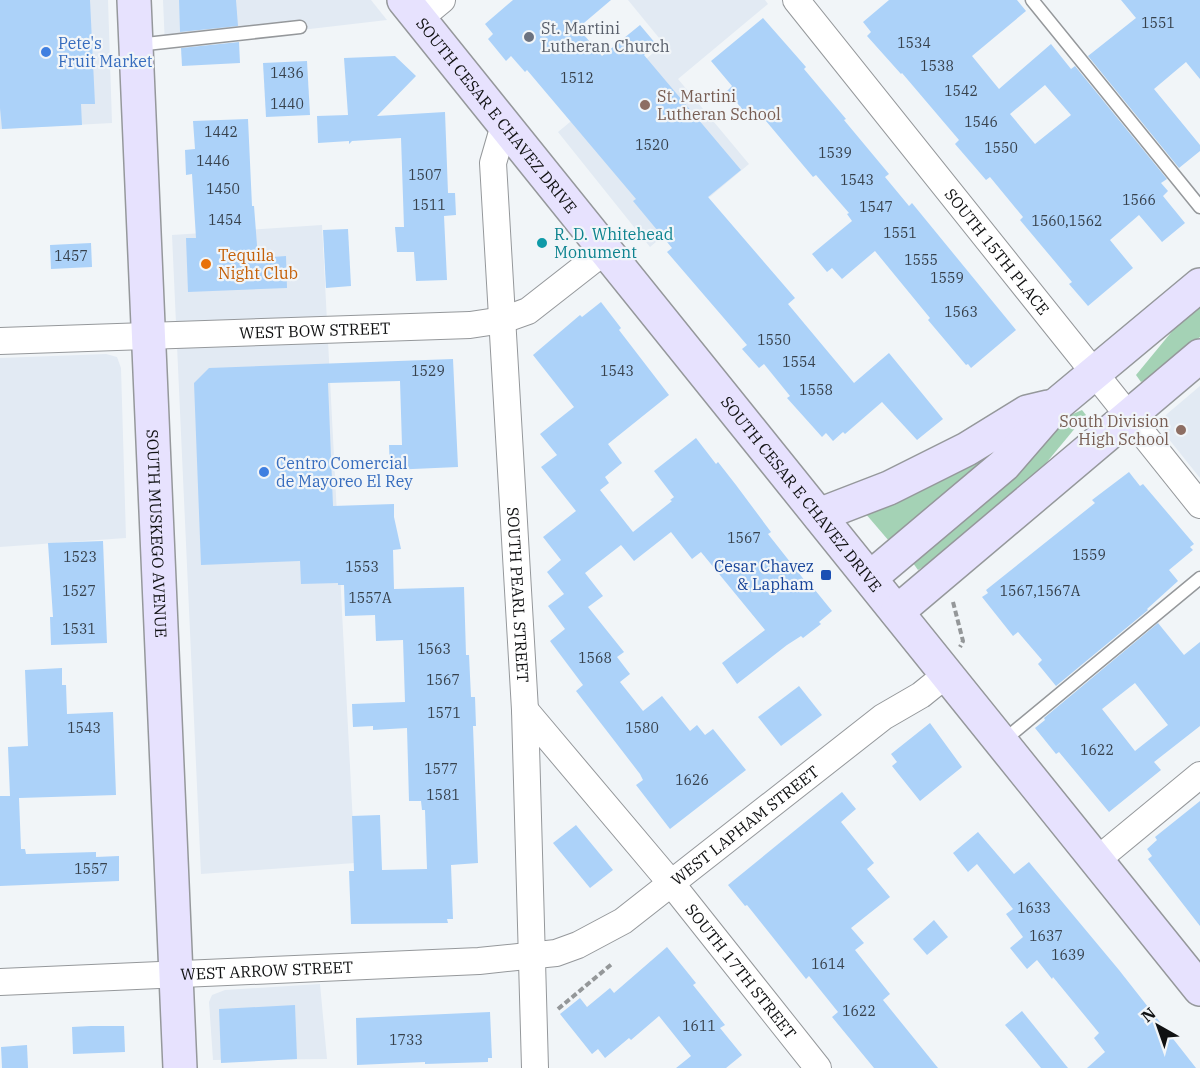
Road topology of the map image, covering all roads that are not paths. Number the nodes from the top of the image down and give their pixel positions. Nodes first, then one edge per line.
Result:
1 (134, 0) edge
2 (796, 0) edge
3 (1032, 0) edge
4 (422, 6) edge
5 (300, 27) dead end
6 (136, 45) junction
7 (504, 124) junction
8 (1200, 207) edge
9 (606, 250) junction
10 (1200, 285) edge
11 (503, 320) junction
12 (150, 336) junction
13 (0, 341) edge
14 (1200, 356) edge
15 (1095, 374) junction
16 (1056, 405) junction
17 (1129, 416) junction
18 (1200, 505) edge
19 (819, 514) junction
20 (870, 578) junction
21 (1200, 578) edge
22 (897, 612) junction
23 (946, 674) junction
24 (525, 710) junction
25 (1002, 742) junction
26 (1200, 775) edge
27 (1097, 860) junction
28 (670, 884) junction
29 (533, 956) junction
30 (176, 973) junction
31 (0, 982) edge
32 (1200, 989) edge
33 (180, 1068) edge
34 (536, 1068) edge
35 (818, 1068) edge

1 - 6 street, SOUTH MUSKEGO AVENUE
2 - 15 street, SOUTH 15TH PLACE
3 - 8 lane
4 - 7 street, SOUTH CESAR E CHAVEZ DRIVE
5 - 6 lane
6 - 12 street, SOUTH MUSKEGO AVENUE
7 - 9 street, SOUTH CESAR E CHAVEZ DRIVE
7 - 11 street, SOUTH PEARL STREET
9 - 11 street, WEST BOW STREET
9 - 19 street, SOUTH CESAR E CHAVEZ DRIVE
10 - 15 street
11 - 12 street, WEST BOW STREET
11 - 24 street, SOUTH PEARL STREET
12 - 13 street, WEST BOW STREET
12 - 30 street, SOUTH MUSKEGO AVENUE
14 - 17 street
15 - 16 street
15 - 17 street, SOUTH 15TH PLACE
16 - 19 street
16 - 20 street
17 - 18 street, SOUTH 15TH PLACE
17 - 22 street
19 - 20 street, SOUTH CESAR E CHAVEZ DRIVE
20 - 22 street, SOUTH CESAR E CHAVEZ DRIVE
21 - 25 lane
22 - 23 street, SOUTH CESAR E CHAVEZ DRIVE
23 - 25 street, SOUTH CESAR E CHAVEZ DRIVE
23 - 28 street, WEST LAPHAM STREET
24 - 28 street, SOUTH 17TH STREET
24 - 29 street, SOUTH PEARL STREET
25 - 27 street, SOUTH CESAR E CHAVEZ DRIVE
26 - 27 street
27 - 32 street, SOUTH CESAR E CHAVEZ DRIVE
28 - 29 street, WEST LAPHAM STREET
28 - 35 street, SOUTH 17TH STREET
29 - 30 street, WEST ARROW STREET
29 - 34 street, SOUTH PEARL STREET
30 - 31 street, WEST ARROW STREET
30 - 33 street, SOUTH MUSKEGO AVENUE

